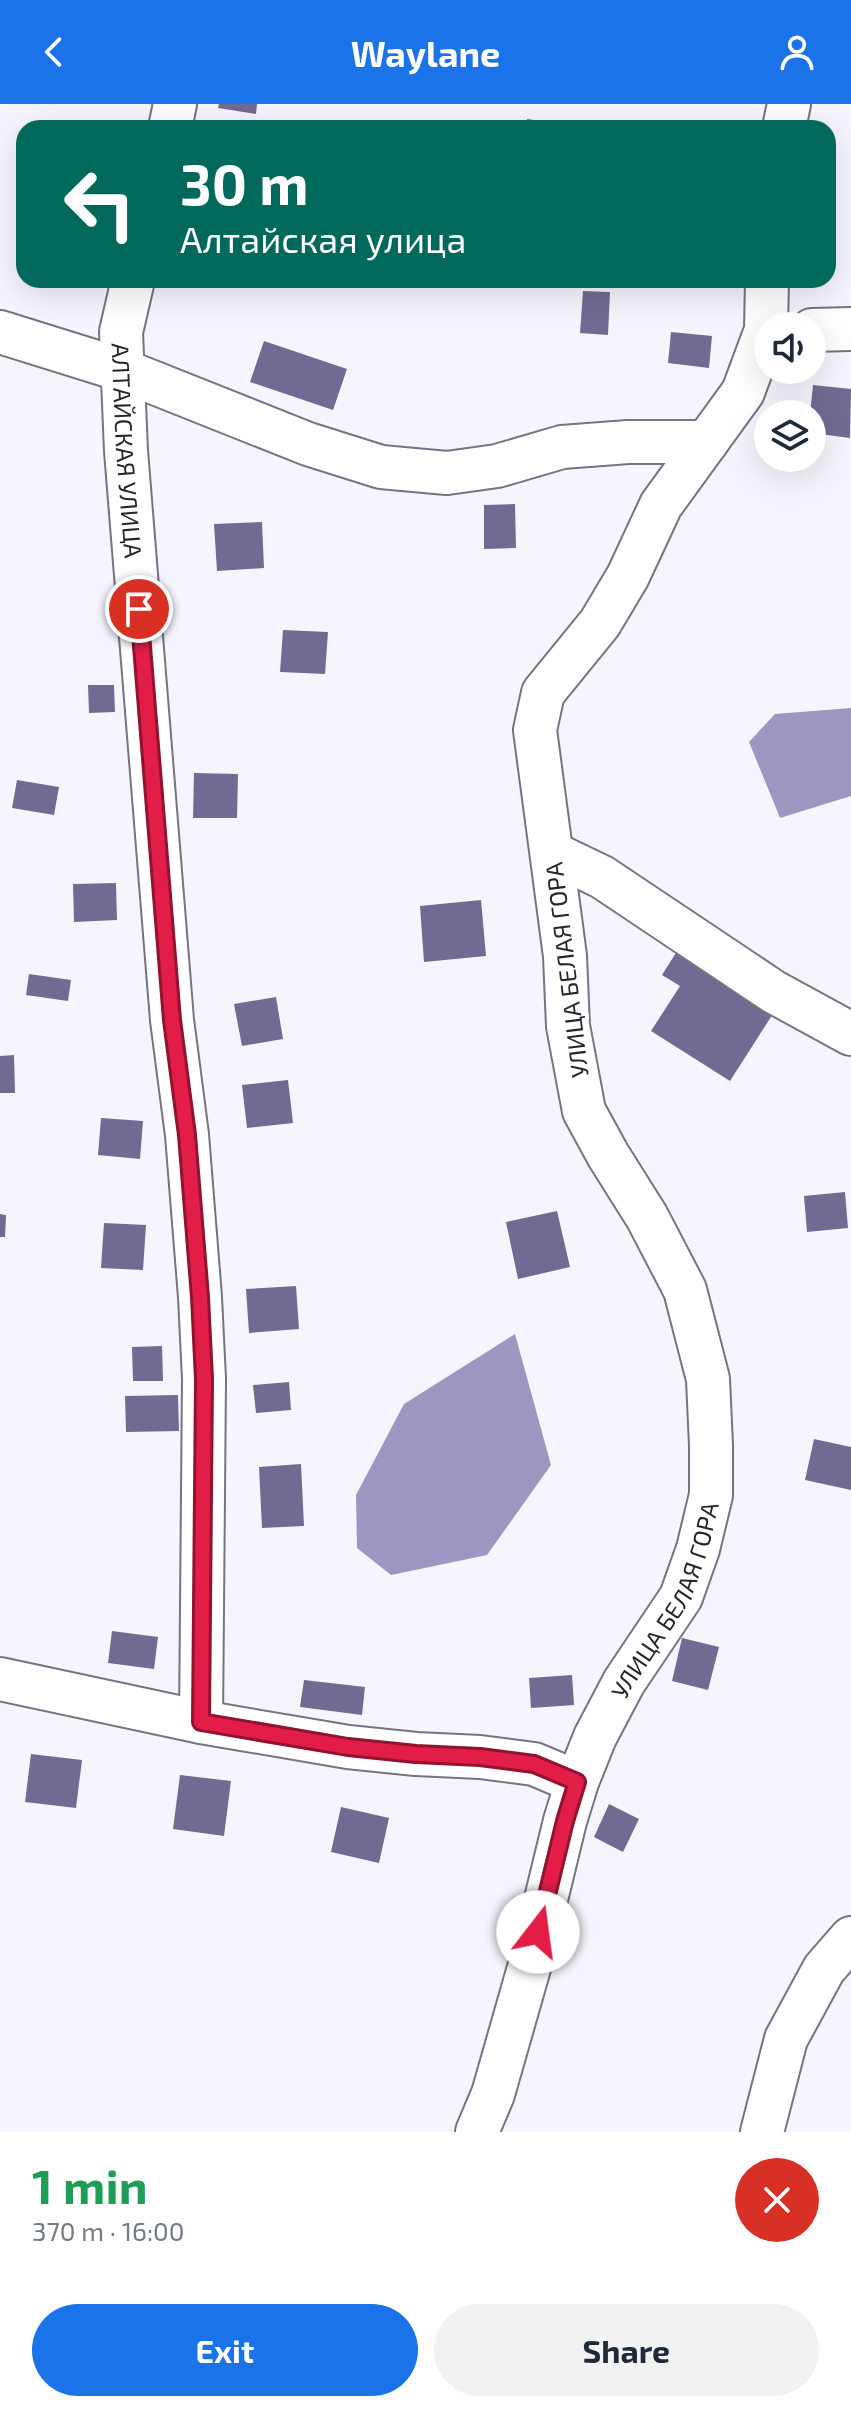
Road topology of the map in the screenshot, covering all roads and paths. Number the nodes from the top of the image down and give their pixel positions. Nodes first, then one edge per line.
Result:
1 (131, 288) edge
2 (767, 288) edge
3 (767, 312) edge
4 (851, 329) edge
5 (826, 330) edge
6 (0, 332) edge
7 (754, 364) edge
8 (122, 370) junction
9 (707, 442) junction
10 (552, 853) junction
11 (851, 1034) edge
12 (0, 1679) edge
13 (201, 1722) junction
14 (577, 1782) junction
15 (851, 1938) edge
16 (477, 2132) edge
17 (762, 2132) edge

1 - 8 street, АЛТАЙСКАЯ УЛИЦА
2 - 3 street, УЛИЦА БЕЛАЯ ГОРА
4 - 5 street
6 - 8 street
7 - 9 street, УЛИЦА БЕЛАЯ ГОРА
8 - 9 street
8 - 13 street, АЛТАЙСКАЯ УЛИЦА
9 - 10 street, УЛИЦА БЕЛАЯ ГОРА
10 - 11 street
10 - 14 street, УЛИЦА БЕЛАЯ ГОРА
12 - 13 street
13 - 14 street
14 - 16 street, УЛИЦА БЕЛАЯ ГОРА
15 - 17 street

